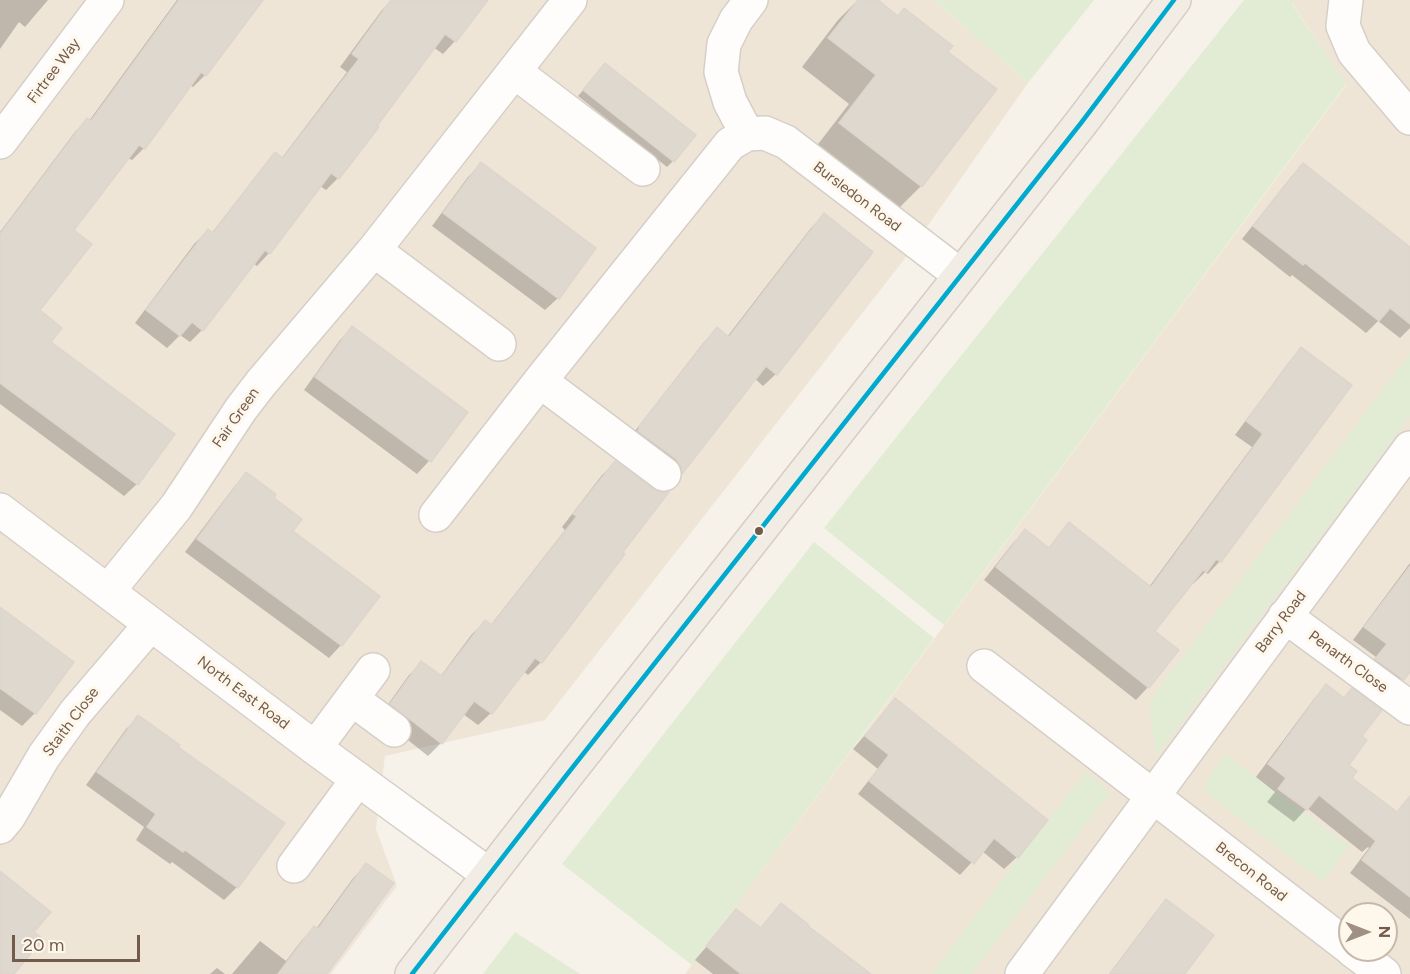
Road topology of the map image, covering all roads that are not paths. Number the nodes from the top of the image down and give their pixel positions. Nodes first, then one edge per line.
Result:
1 (107, 0) edge
2 (570, 0) edge
3 (751, 0) edge
4 (1174, 0) edge
5 (1345, 0) edge
6 (515, 72) junction
7 (1410, 118) edge
8 (747, 134) junction
9 (0, 142) edge
10 (643, 169) dead end
11 (374, 250) junction
12 (960, 275) junction
13 (499, 344) dead end
14 (540, 381) junction
15 (1410, 448) edge
16 (664, 474) dead end
17 (0, 510) edge
18 (436, 515) dead end
19 (108, 591) junction
20 (1285, 616) junction
21 (151, 624) junction
22 (984, 666) dead end
23 (373, 670) dead end
24 (351, 699) junction
25 (1410, 708) edge
26 (394, 730) dead end
27 (315, 748) junction
28 (358, 779) junction
29 (1153, 796) junction
30 (0, 827) edge
31 (294, 866) dead end
32 (488, 874) junction
33 (1338, 939) edge
34 (1368, 962) edge
35 (412, 974) edge
36 (1022, 974) edge
37 (1384, 974) edge

1 - 9 street, Firtree Way
2 - 6 street, Fair Green
3 - 8 street
4 - 12 main road
5 - 7 street
6 - 10 street
6 - 11 street, Fair Green
8 - 12 street, Bursledon Road
8 - 14 street
11 - 13 street
11 - 19 street, Fair Green
12 - 32 main road
14 - 16 street
14 - 18 street
15 - 20 street, Barry Road
17 - 19 street, North East Road
19 - 21 street, North East Road
20 - 25 street, Penarth Close
20 - 29 street, Barry Road
21 - 27 street, North East Road
21 - 30 street, Staith Close
22 - 29 street
23 - 24 street
24 - 26 street
24 - 27 street
27 - 28 street, North East Road
28 - 31 street
28 - 32 street, North East Road
29 - 33 street, Brecon Road
29 - 36 street, Barry Road
32 - 35 main road
34 - 37 street, Brecon Road

